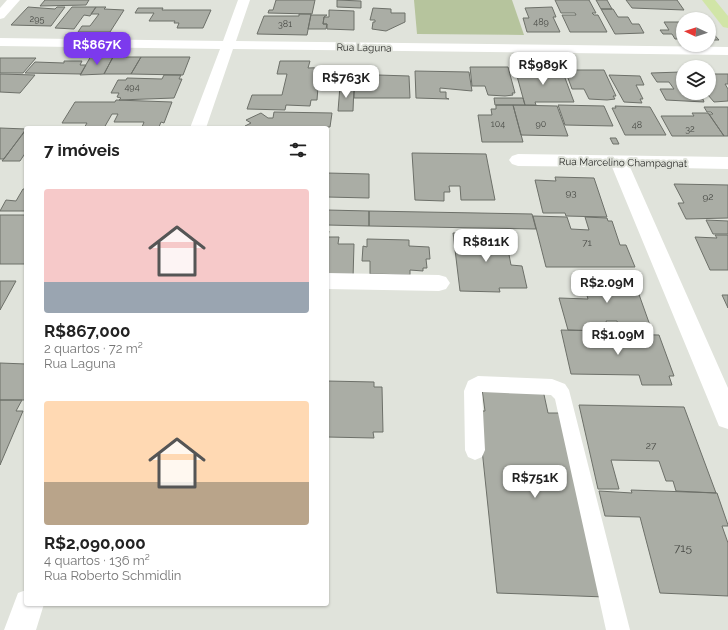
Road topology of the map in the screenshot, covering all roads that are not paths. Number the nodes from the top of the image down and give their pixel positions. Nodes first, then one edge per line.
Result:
1 (14, 0) edge
2 (244, 0) edge
3 (708, 0) edge
4 (0, 15) edge
5 (728, 24) edge
6 (0, 42) edge
7 (228, 45) junction
8 (728, 51) edge
9 (199, 126) edge
10 (518, 160) dead end
11 (619, 162) junction
12 (728, 163) edge
13 (329, 282) edge
14 (439, 283) dead end
15 (728, 417) edge
16 (475, 450) dead end
17 (28, 606) edge
18 (20, 630) edge
19 (618, 630) edge

1 - 4 street
2 - 7 street
3 - 5 main road
6 - 7 street, Rua Laguna
7 - 8 street, Rua Laguna
7 - 9 street
10 - 11 street, Rua Marcelino Champagnat
11 - 12 street, Rua Marcelino Champagnat
11 - 15 street
13 - 14 street
16 - 19 lane
17 - 18 street

